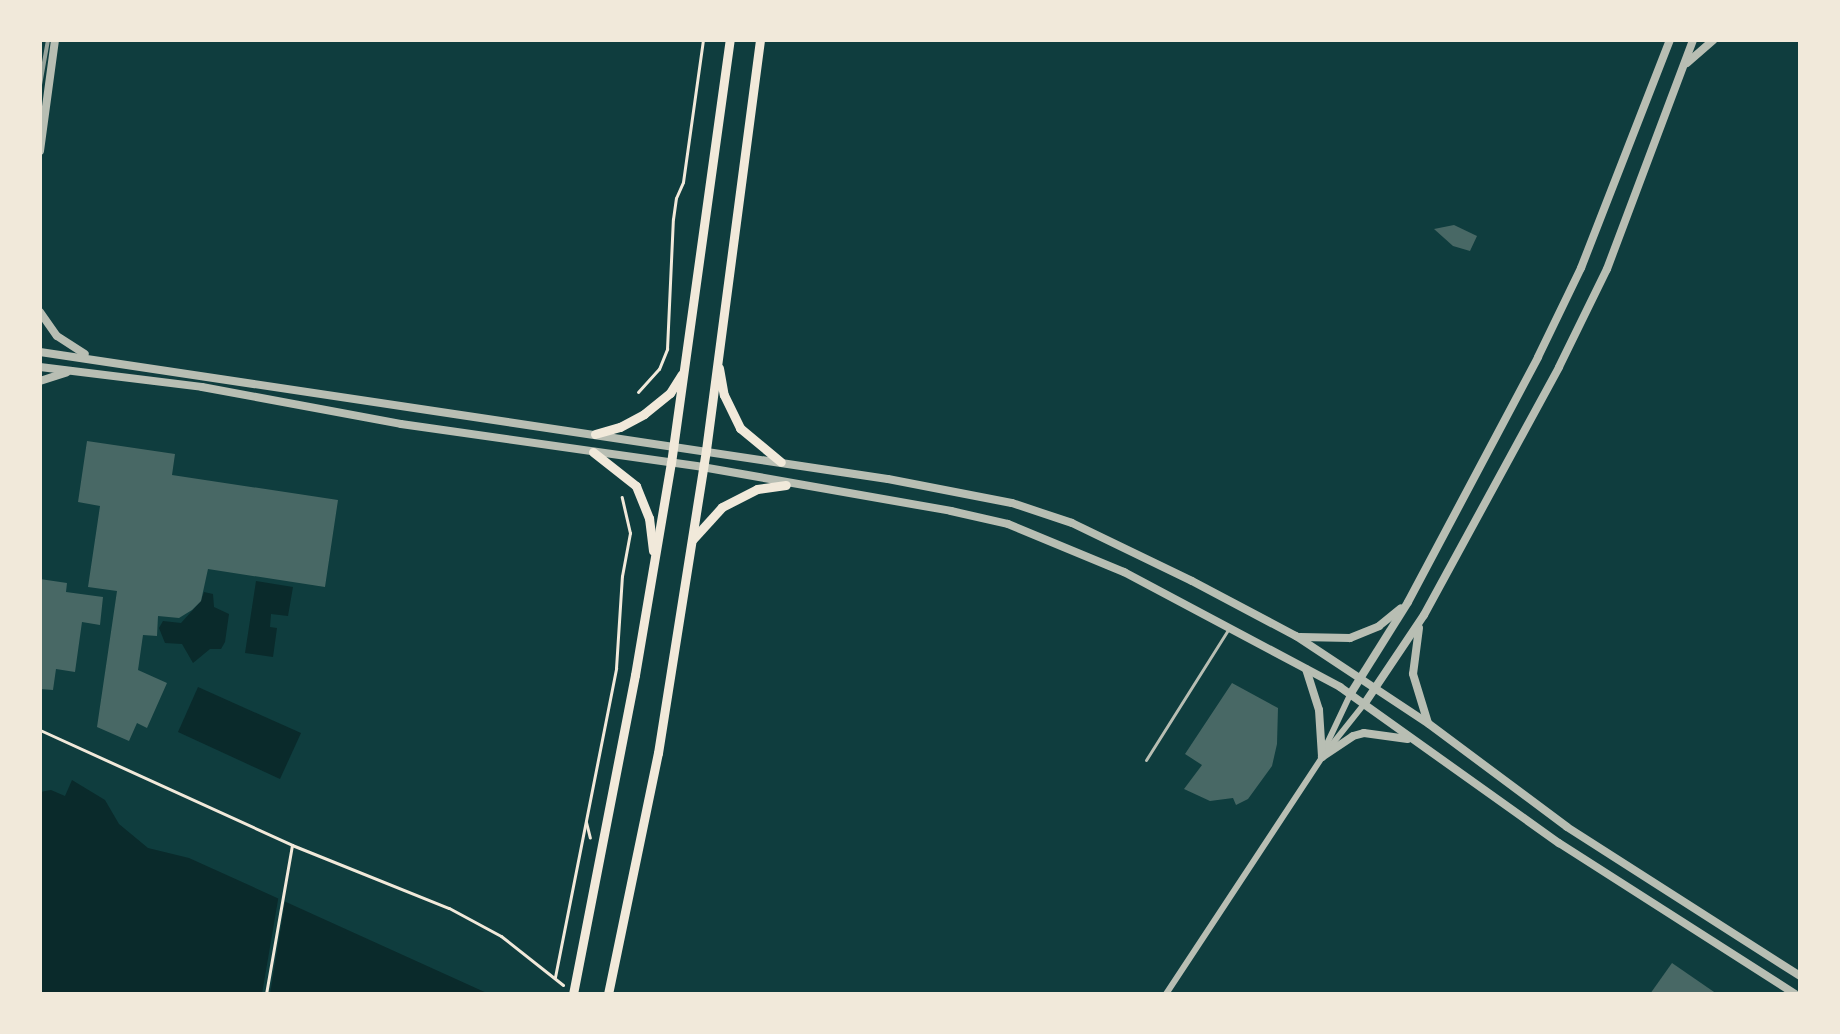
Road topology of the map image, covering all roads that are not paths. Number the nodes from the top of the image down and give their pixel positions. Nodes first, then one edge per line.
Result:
1 (55, 40) edge
2 (730, 40) edge
3 (760, 40) edge
4 (1693, 40) edge
5 (1713, 40) edge
6 (1668, 41) edge
7 (1683, 66) junction
8 (40, 151) edge
9 (40, 312) edge
10 (40, 352) edge
11 (89, 357) junction
12 (717, 361) junction
13 (40, 367) edge
14 (72, 371) junction
15 (683, 372) junction
16 (40, 381) edge
17 (595, 434) junction
18 (673, 446) junction
19 (706, 450) junction
20 (593, 452) junction
21 (781, 462) junction
22 (671, 463) junction
23 (702, 467) junction
24 (786, 485) junction
25 (691, 542) junction
26 (654, 562) junction
27 (1408, 602) junction
28 (1424, 615) junction
29 (1230, 626) junction
30 (1296, 636) junction
31 (1306, 669) junction
32 (1360, 678) junction
33 (1374, 687) junction
34 (1351, 693) junction
35 (1365, 703) junction
36 (1429, 724) junction
37 (1409, 739) junction
38 (1322, 757) junction
39 (1146, 760) dead end
40 (1800, 976) edge
41 (572, 992) edge
42 (608, 994) edge
43 (1166, 994) edge
44 (1795, 994) edge

1 - 8 street
2 - 15 main road
3 - 12 main road
4 - 7 street
5 - 7 street
6 - 27 street
7 - 28 street
9 - 11 street
10 - 11 street
11 - 17 street
12 - 19 main road
12 - 21 main road
13 - 14 street
14 - 16 street
14 - 20 street
15 - 17 main road
15 - 18 main road
17 - 18 street
18 - 19 street
18 - 22 main road
19 - 21 street
19 - 23 main road
20 - 22 street
20 - 26 main road
21 - 30 street
22 - 23 street
22 - 26 main road
23 - 24 street
23 - 25 main road
24 - 25 main road
24 - 29 street
25 - 42 main road
26 - 41 main road
27 - 30 street
27 - 32 street
28 - 33 street
28 - 36 street
29 - 31 street
29 - 39 lane
30 - 32 street
31 - 34 street
31 - 38 street
32 - 33 street
32 - 34 street
33 - 35 street
33 - 36 street
34 - 35 street
34 - 38 street
35 - 37 street
35 - 38 street
36 - 40 street
37 - 38 street
37 - 44 street
38 - 43 street

